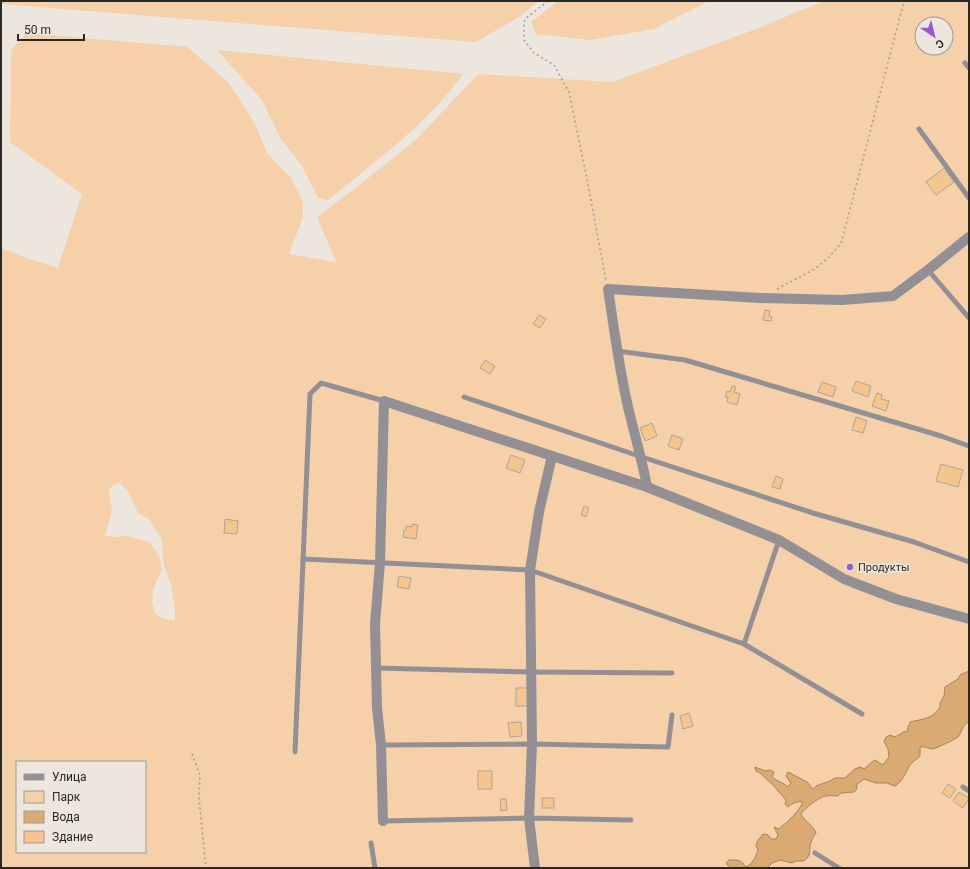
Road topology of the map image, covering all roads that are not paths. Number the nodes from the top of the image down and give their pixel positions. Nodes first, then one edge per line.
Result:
1 (965, 63) dead end
2 (969, 68) edge
3 (919, 129) dead end
4 (969, 198) edge
5 (969, 237) edge
6 (928, 270) junction
7 (969, 318) edge
8 (617, 351) junction
9 (464, 397) dead end
10 (384, 401) junction
11 (969, 446) edge
12 (552, 456) junction
13 (642, 457) junction
14 (647, 487) junction
15 (779, 540) junction
16 (303, 558) junction
17 (380, 562) junction
18 (969, 562) edge
19 (530, 570) junction
20 (969, 619) edge
21 (744, 644) junction
22 (376, 668) junction
23 (531, 672) junction
24 (672, 673) dead end
25 (862, 714) dead end
26 (672, 715) dead end
27 (532, 744) junction
28 (381, 745) junction
29 (295, 752) dead end
30 (963, 787) dead end
31 (969, 791) edge
32 (529, 818) junction
33 (631, 820) dead end
34 (383, 821) joint
35 (371, 844) dead end
36 (815, 853) dead end
37 (375, 868) edge
38 (535, 868) edge
39 (839, 868) edge

1 - 2 lane
3 - 4 lane
5 - 6 street
6 - 7 lane
6 - 8 street
8 - 11 lane
8 - 13 street
9 - 13 lane
10 - 12 street
10 - 16 lane
10 - 17 street
12 - 14 street
12 - 19 street
13 - 14 street
13 - 18 lane
14 - 15 street
15 - 20 street
15 - 21 lane
16 - 17 lane
16 - 29 lane
17 - 19 lane
17 - 22 street
19 - 21 lane
19 - 23 street
21 - 25 lane
22 - 23 lane
22 - 28 street
23 - 24 lane
23 - 27 street
26 - 27 lane
27 - 28 lane
27 - 32 street
28 - 34 street
30 - 31 lane
32 - 33 lane
32 - 34 lane
32 - 38 street
35 - 37 lane
36 - 39 lane

